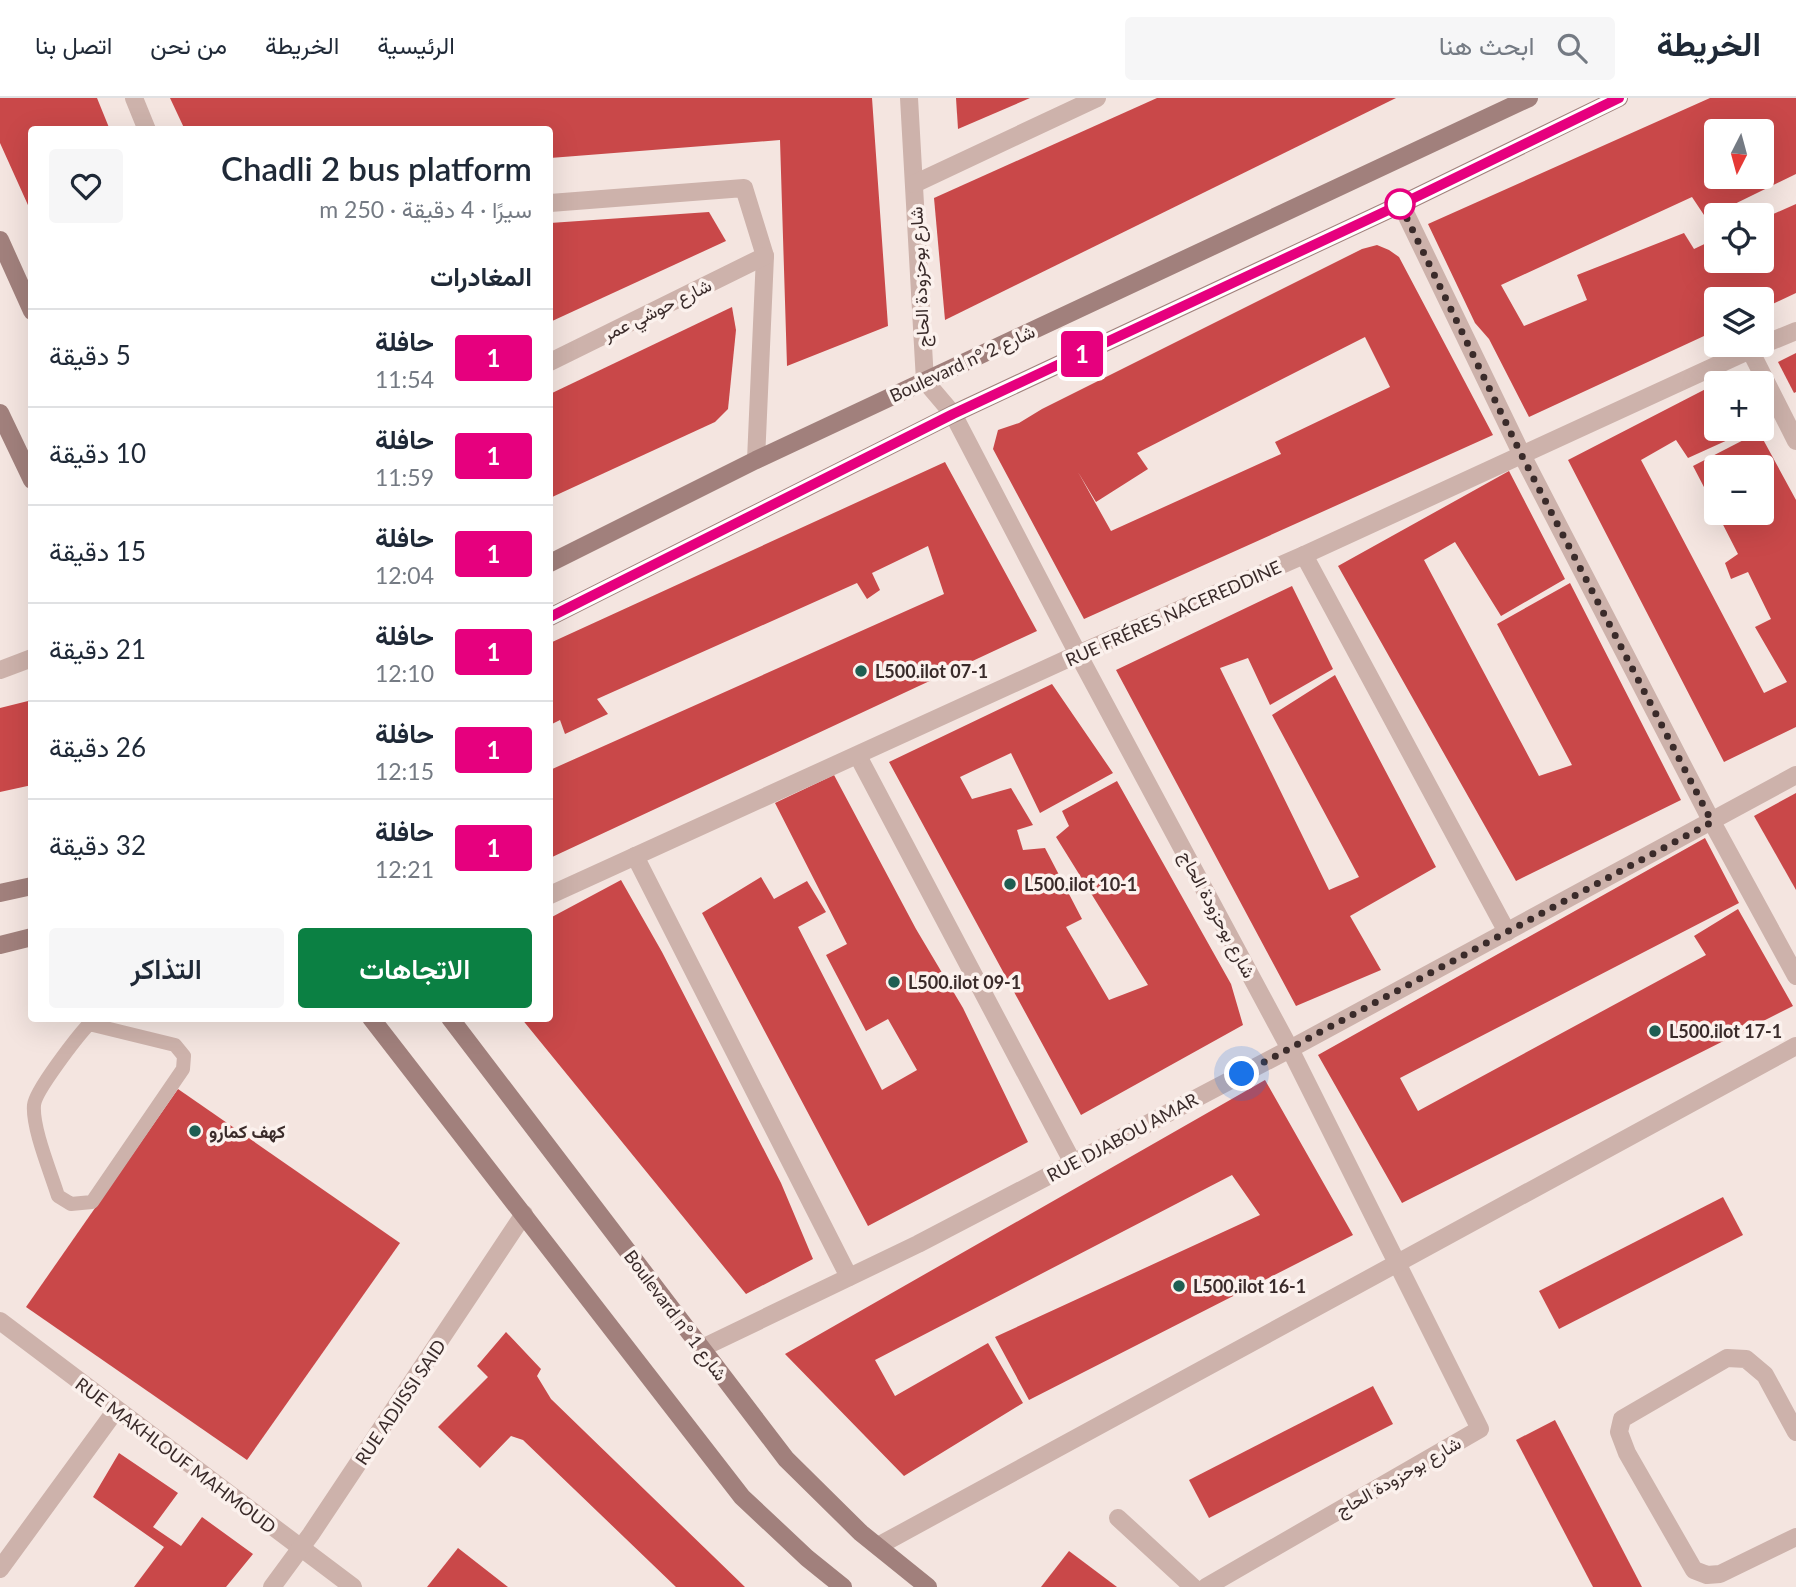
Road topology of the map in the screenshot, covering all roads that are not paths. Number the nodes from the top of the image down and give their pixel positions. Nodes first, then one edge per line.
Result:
1 (134, 98) edge
2 (909, 98) edge
3 (1097, 98) edge
4 (1529, 98) edge
5 (1619, 98) edge
6 (145, 126) edge
7 (914, 184) junction
8 (553, 203) edge
9 (1401, 204) junction
10 (0, 240) edge
11 (765, 256) junction
12 (28, 302) edge
13 (1796, 331) edge
14 (1774, 341) edge
15 (1737, 357) edge
16 (1753, 357) edge
17 (553, 361) edge
18 (925, 381) junction
19 (0, 413) edge
20 (953, 414) junction
21 (1796, 441) edge
22 (1522, 456) junction
23 (756, 460) junction
24 (28, 472) edge
25 (1304, 555) junction
26 (553, 562) edge
27 (553, 615) edge
28 (1077, 654) junction
29 (28, 660) edge
30 (0, 670) edge
31 (858, 756) junction
32 (1796, 775) edge
33 (1712, 822) junction
34 (635, 856) junction
35 (28, 887) edge
36 (0, 893) edge
37 (553, 894) edge
38 (1507, 932) junction
39 (28, 938) edge
40 (0, 945) edge
41 (1796, 976) edge
42 (87, 1022) edge
43 (92, 1022) edge
44 (374, 1022) edge
45 (453, 1022) edge
46 (1796, 1046) edge
47 (1290, 1049) junction
48 (1073, 1163) junction
49 (524, 1214) junction
50 (1398, 1262) junction
51 (849, 1278) junction
52 (0, 1321) edge
53 (702, 1348) junction
54 (116, 1410) junction
55 (1796, 1432) edge
56 (1118, 1518) dead end
57 (1796, 1536) edge
58 (878, 1546) junction
59 (300, 1549) junction
60 (0, 1569) edge
61 (272, 1587) edge
62 (353, 1587) edge
63 (843, 1587) edge
64 (928, 1587) edge
65 (1193, 1587) edge
66 (1206, 1587) edge

1 - 6 street
2 - 7 street, شارع بوحزودة الحاج
3 - 7 street
4 - 18 main road, Boulevard n° شارع 2
5 - 9 main road
7 - 18 street, شارع بوحزودة الحاج
8 - 11 street
9 - 20 main road
9 - 22 street
10 - 12 main road
11 - 17 street, شارع حوشي عمر
11 - 23 street
13 - 14 street, RUE FRÉRES NACEREDDINE
15 - 22 street, RUE FRÉRES NACEREDDINE
16 - 21 street
18 - 20 street, شارع بوحزودة الحاج
18 - 23 main road, Boulevard n° شارع 2
19 - 24 main road
20 - 27 main road
20 - 28 street, شارع بوحزودة الحاج
22 - 25 street, RUE FRÉRES NACEREDDINE
22 - 33 street
23 - 26 main road, Boulevard n° شارع 2
25 - 28 street, RUE FRÉRES NACEREDDINE
25 - 38 street
28 - 31 street, RUE FRÉRES NACEREDDINE
28 - 47 street, شارع بوحزودة الحاج
29 - 30 street
31 - 34 street, RUE FRÉRES NACEREDDINE
31 - 48 street
32 - 33 street, RUE DJABOU AMAR
33 - 38 street, RUE DJABOU AMAR
33 - 41 street
34 - 37 street, RUE FRÉRES NACEREDDINE
34 - 51 street
35 - 36 main road
38 - 47 street, RUE DJABOU AMAR
39 - 40 main road
42 - 43 lane
44 - 49 main road
45 - 53 main road, Boulevard n° شارع 1
46 - 50 street
47 - 48 street, RUE DJABOU AMAR
47 - 50 street, شارع بوحزودة الحاج
48 - 51 street, RUE DJABOU AMAR
49 - 59 street, RUE ADJISSI SAID
49 - 63 main road
50 - 58 street
50 - 66 street, شارع بوحزودة الحاج
51 - 53 street, RUE DJABOU AMAR
52 - 54 street, RUE MAKHLOUF MAHMOUD
53 - 58 main road, Boulevard n° شارع 1
54 - 59 street, RUE MAKHLOUF MAHMOUD
54 - 60 street
55 - 57 street
56 - 65 street
58 - 64 main road, Boulevard n° شارع 1
59 - 61 street, RUE ADJISSI SAID
59 - 62 street, RUE MAKHLOUF MAHMOUD

